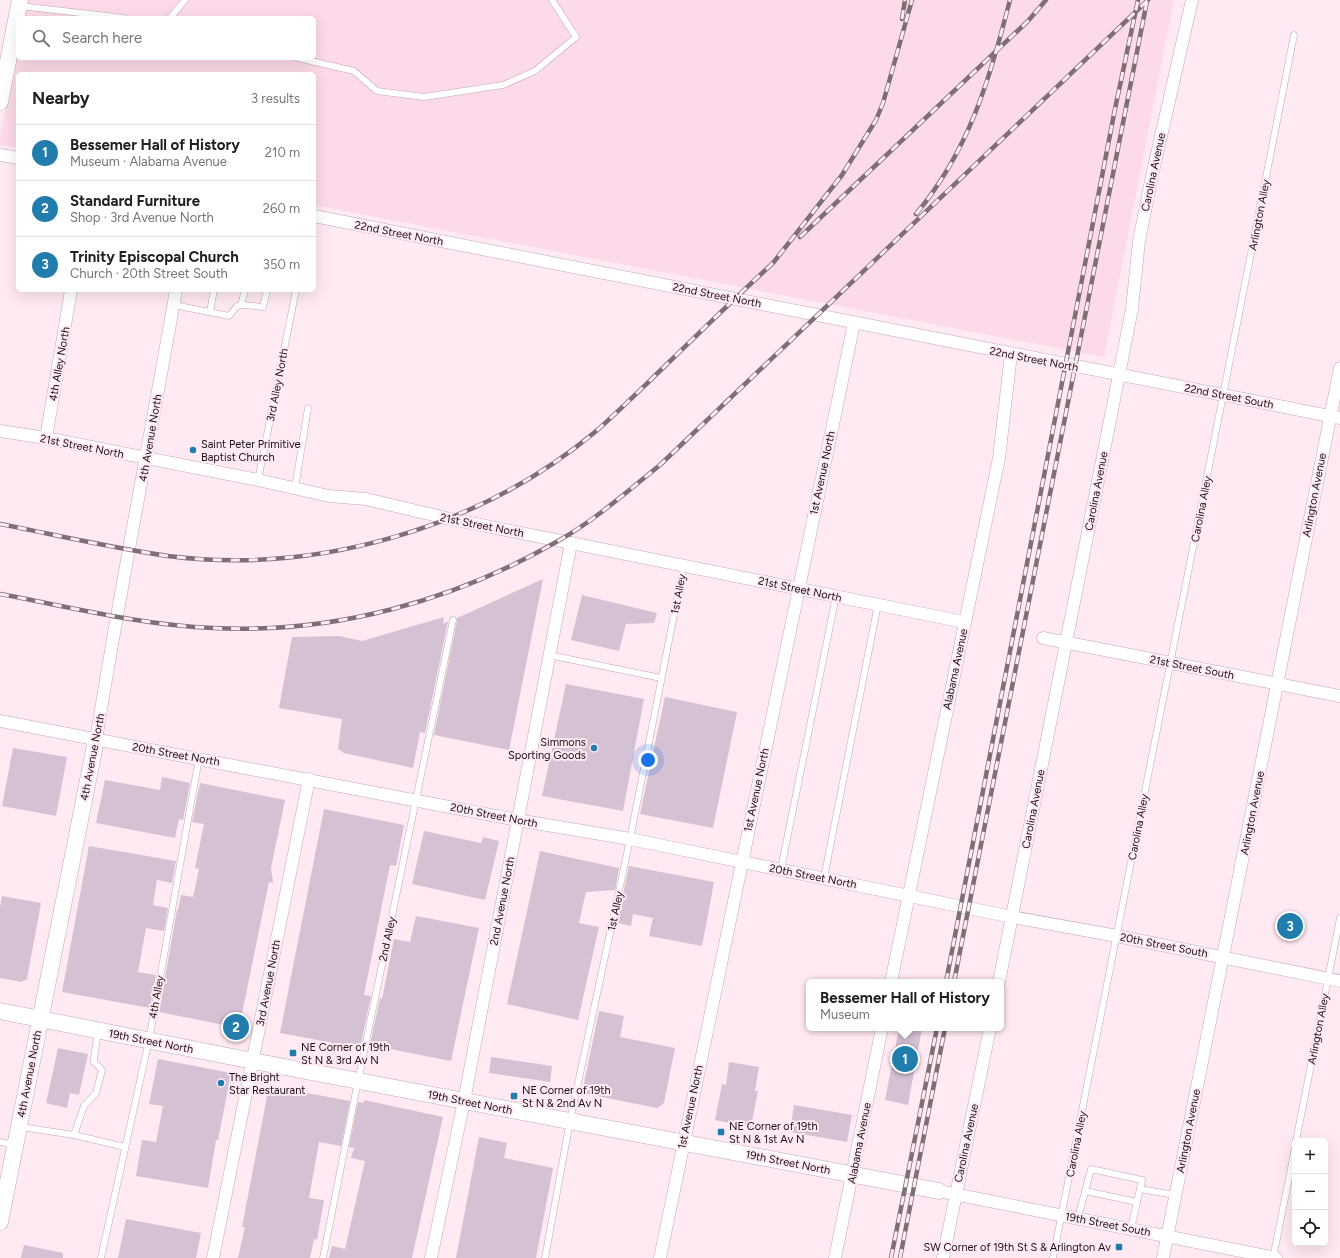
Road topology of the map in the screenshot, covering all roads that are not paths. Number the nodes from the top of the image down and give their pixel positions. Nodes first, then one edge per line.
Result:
1 (185, 0) edge
2 (552, 0) edge
3 (1192, 0) edge
4 (19, 3) edge
5 (17, 16) edge
6 (110, 16) edge
7 (172, 16) edge
8 (16, 19) edge
9 (1294, 35) dead end
10 (307, 60) edge
11 (0, 102) edge
12 (0, 155) edge
13 (16, 158) edge
14 (316, 216) edge
15 (71, 292) edge
16 (176, 292) edge
17 (214, 292) edge
18 (244, 292) edge
19 (267, 292) edge
20 (296, 292) edge
21 (174, 305) junction
22 (241, 305) junction
23 (210, 312) junction
24 (854, 323) junction
25 (1011, 354) junction
26 (1339, 374) edge
27 (1119, 375) junction
28 (1223, 395) junction
29 (308, 408) dead end
30 (1335, 417) edge
31 (0, 431) edge
32 (46, 438) junction
33 (146, 459) junction
34 (258, 480) junction
35 (295, 488) junction
36 (571, 543) junction
37 (684, 564) junction
38 (798, 588) junction
39 (836, 596) junction
40 (878, 604) junction
41 (453, 620) dead end
42 (964, 622) junction
43 (1043, 638) dead end
44 (1065, 643) junction
45 (549, 655) junction
46 (1171, 663) junction
47 (662, 678) junction
48 (1278, 683) junction
49 (1340, 696) edge
50 (0, 721) edge
51 (96, 740) junction
52 (199, 758) junction
53 (308, 779) junction
54 (416, 800) junction
55 (518, 820) junction
56 (630, 838) junction
57 (741, 862) junction
58 (781, 869) junction
59 (824, 878) junction
60 (909, 894) junction
61 (988, 912) joint
62 (1012, 917) junction
63 (1340, 918) edge
64 (1117, 936) junction
65 (1224, 957) junction
66 (892, 979) edge
67 (1000, 979) edge
68 (1334, 980) edge
69 (0, 1011) edge
70 (40, 1019) junction
71 (98, 1030) junction
72 (881, 1031) edge
73 (989, 1031) edge
74 (149, 1040) junction
75 (253, 1061) junction
76 (358, 1081) junction
77 (464, 1101) junction
78 (570, 1121) junction
79 (19, 1126) junction
80 (74, 1135) junction
81 (1297, 1138) edge
82 (683, 1142) junction
83 (8, 1143) edge
84 (125, 1147) junction
85 (1292, 1164) edge
86 (852, 1174) junction
87 (4, 1177) edge
88 (1140, 1189) junction
89 (940, 1191) joint
90 (1085, 1191) junction
91 (956, 1194) junction
92 (1175, 1194) junction
93 (1137, 1202) junction
94 (1, 1212) edge
95 (1062, 1215) junction
96 (1078, 1218) junction
97 (1131, 1229) junction
98 (1168, 1236) junction
99 (101, 1258) edge
100 (213, 1258) edge
101 (323, 1258) edge
102 (431, 1258) edge
103 (544, 1258) edge
104 (660, 1258) edge
105 (835, 1258) edge
106 (943, 1258) edge
107 (1053, 1258) edge
108 (1163, 1258) edge
109 (1274, 1258) edge

1 - 7 lane
2 - 10 lane
3 - 27 street, Carolina Avenue
4 - 5 street
4 - 6 lane
8 - 11 street
9 - 28 lane, Arlington Alley
12 - 13 street
14 - 24 street, 22nd Street North
15 - 32 street, 4th Alley North
16 - 21 street, 4th Avenue North
17 - 23 lane
18 - 22 lane
19 - 22 lane
20 - 34 lane, 3rd Alley North
21 - 23 lane
21 - 33 street, 4th Avenue North
22 - 23 lane
24 - 25 street, 22nd Street North
24 - 38 street, 1st Avenue North
25 - 27 street, 22nd Street North
25 - 42 street, Alabama Avenue
26 - 30 street, Arlington Avenue
27 - 28 street, 22nd Street South
27 - 44 street, Carolina Avenue
28 - 30 street, 22nd Street South
28 - 46 lane, Carolina Alley
29 - 35 lane
30 - 48 street, Arlington Avenue
31 - 32 street, 21st Street North
32 - 33 street, 21st Street North
33 - 34 street, 21st Street North
33 - 51 street, 4th Avenue North
34 - 35 street, 21st Street North
35 - 36 street, 21st Street North
36 - 37 street, 21st Street North
36 - 45 street, 2nd Avenue North
37 - 38 street, 21st Street North
37 - 47 lane, 1st Alley
38 - 39 street, 21st Street North
38 - 57 street, 1st Avenue North
39 - 40 street, 21st Street North
39 - 58 lane
40 - 42 street, 21st Street North
40 - 59 lane
41 - 54 lane, 2nd Alley
42 - 60 street, Alabama Avenue
43 - 44 street, 21st Street South
44 - 46 street, 21st Street South
44 - 62 street, Carolina Avenue
45 - 47 lane
45 - 55 street, 2nd Avenue North
46 - 48 street, 21st Street South
46 - 64 lane, Carolina Alley
47 - 56 lane, 1st Alley
48 - 49 street, 21st Street South
48 - 65 street, Arlington Avenue
50 - 51 street, 20th Street North
51 - 52 street, 20th Street North
51 - 70 street, 4th Avenue North
52 - 53 street, 20th Street North
52 - 74 lane, 4th Alley
53 - 54 street, 20th Street North
53 - 75 street, 3rd Avenue North
54 - 55 street, 20th Street North
54 - 76 lane, 2nd Alley
55 - 56 street, 20th Street North
55 - 77 street, 2nd Avenue North
56 - 57 street, 20th Street North
56 - 78 lane, 1st Alley
57 - 58 street, 20th Street North
57 - 82 street, 1st Avenue North
58 - 59 street, 20th Street North
59 - 60 street, 20th Street North
60 - 61 street, 20th Street North
60 - 66 street, Alabama Avenue
61 - 62 street, 20th Street South
62 - 64 street, 20th Street South
62 - 67 street, Carolina Avenue
63 - 68 lane, Arlington Alley
64 - 65 street, 20th Street South
64 - 95 lane, Carolina Alley
65 - 68 street, 20th Street South
65 - 92 street, Arlington Avenue
68 - 81 lane, Arlington Alley
69 - 70 street, 19th Street North
70 - 71 street, 19th Street North
70 - 79 street, 4th Avenue North
71 - 74 street, 19th Street North
71 - 80 lane
72 - 86 street, Alabama Avenue
73 - 91 street, Carolina Avenue
74 - 75 street, 19th Street North
74 - 84 lane, 4th Alley
75 - 76 street, 19th Street North
75 - 100 street, 3rd Avenue North
76 - 77 street, 19th Street North
76 - 101 lane, 2nd Alley
77 - 78 street, 19th Street North
77 - 102 street, 2nd Avenue North
78 - 82 street, 19th Street North
78 - 103 lane, 1st Alley
79 - 80 lane
79 - 83 street, 4th Avenue North
80 - 84 lane
82 - 86 street, 19th Street North
82 - 104 street, 1st Avenue North
83 - 87 street, 4th Avenue North
84 - 99 lane, 4th Alley
85 - 109 lane
86 - 89 street, 19th Street North
86 - 105 street, Alabama Avenue
87 - 94 street, 4th Avenue North
88 - 90 lane
88 - 92 lane
88 - 93 lane
89 - 91 street, 19th Street South
90 - 93 lane
90 - 96 lane
91 - 95 street, 19th Street South
91 - 106 street, Carolina Avenue
92 - 98 street, Arlington Avenue
93 - 97 lane
95 - 96 street, 19th Street South
95 - 107 lane, Carolina Alley
96 - 97 street, 19th Street South
97 - 98 street, 19th Street South
98 - 108 street, Arlington Avenue
98 - 109 street, 19th Street South

